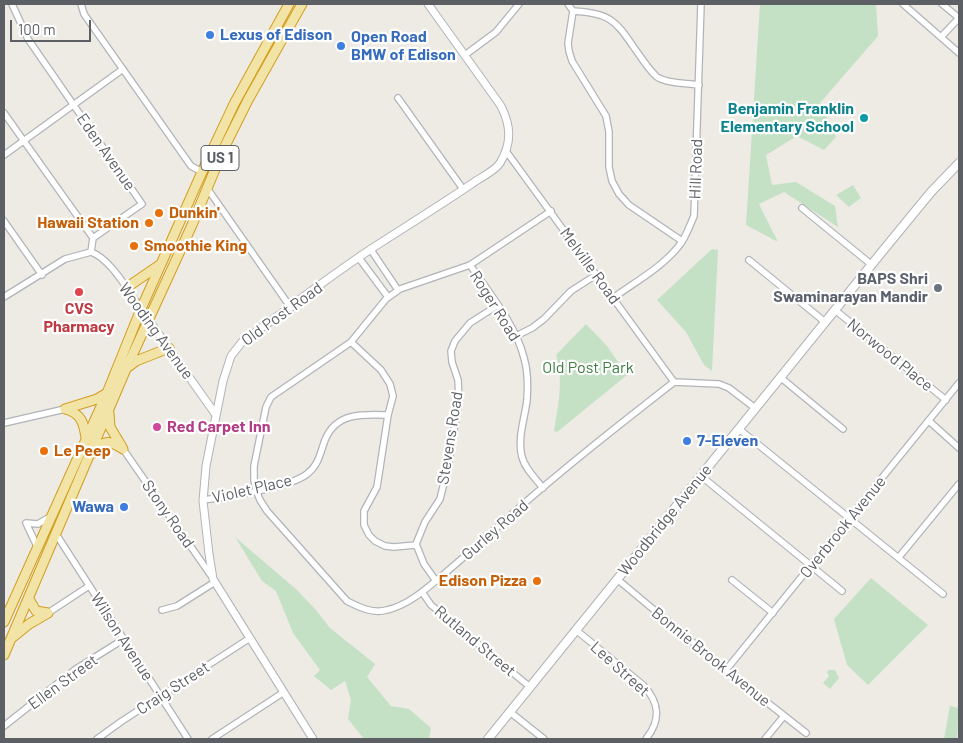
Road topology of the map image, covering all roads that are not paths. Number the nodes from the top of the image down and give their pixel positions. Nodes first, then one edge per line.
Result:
1 (12, 4) edge
2 (81, 4) edge
3 (289, 4) edge
4 (302, 4) edge
5 (519, 4) edge
6 (568, 4) edge
7 (701, 4) edge
8 (903, 4) edge
9 (942, 4) edge
10 (431, 5) edge
11 (573, 11) junction
12 (959, 18) edge
13 (941, 37) junction
14 (959, 53) edge
15 (465, 55) junction
16 (123, 69) junction
17 (699, 85) junction
18 (398, 98) dead end
19 (72, 105) junction
20 (4, 113) edge
21 (23, 141) junction
22 (506, 151) junction
23 (4, 155) edge
24 (959, 163) edge
25 (202, 172) junction
26 (207, 188) junction
27 (463, 189) junction
28 (802, 208) dead end
29 (550, 211) junction
30 (4, 220) edge
31 (93, 238) junction
32 (682, 241) junction
33 (370, 250) junction
34 (91, 252) junction
35 (360, 258) junction
36 (749, 260) dead end
37 (162, 264) junction
38 (470, 265) junction
39 (872, 265) junction
40 (42, 275) junction
41 (596, 275) junction
42 (126, 288) junction
43 (398, 290) junction
44 (4, 297) edge
45 (388, 297) junction
46 (613, 298) junction
47 (498, 305) junction
48 (141, 308) junction
49 (291, 308) junction
50 (835, 310) junction
51 (148, 318) junction
52 (825, 322) junction
53 (516, 336) junction
54 (351, 342) junction
55 (169, 348) junction
56 (126, 368) junction
57 (780, 377) junction
58 (674, 382) junction
59 (959, 383) edge
60 (107, 392) junction
61 (946, 400) junction
62 (755, 408) junction
63 (65, 409) junction
64 (109, 410) junction
65 (216, 415) junction
66 (388, 415) junction
67 (929, 421) junction
68 (4, 423) edge
69 (739, 429) junction
70 (843, 429) dead end
71 (86, 438) junction
72 (959, 448) edge
73 (123, 449) junction
74 (82, 472) junction
75 (701, 476) junction
76 (959, 484) edge
77 (543, 488) junction
78 (256, 490) junction
79 (203, 500) junction
80 (52, 515) junction
81 (848, 518) junction
82 (56, 534) junction
83 (416, 545) junction
84 (36, 549) junction
85 (899, 557) junction
86 (811, 566) junction
87 (617, 579) junction
88 (214, 580) junction
89 (732, 580) dead end
90 (436, 581) junction
91 (89, 586) junction
92 (842, 591) dead end
93 (422, 592) junction
94 (943, 594) dead end
95 (29, 599) junction
96 (162, 610) dead end
97 (48, 612) junction
98 (773, 613) junction
99 (4, 622) edge
100 (576, 630) junction
101 (250, 638) junction
102 (124, 639) junction
103 (4, 655) edge
104 (726, 670) junction
105 (530, 687) junction
106 (284, 692) junction
107 (160, 696) junction
108 (510, 712) junction
109 (784, 716) junction
110 (4, 726) edge
111 (806, 733) dead end
112 (97, 739) edge
113 (188, 739) edge
114 (212, 739) edge
115 (313, 739) edge
116 (488, 739) edge
117 (544, 739) edge
118 (646, 739) edge
119 (765, 739) edge

1 - 19 street, Eden Avenue
2 - 16 street
3 - 25 highway, US 1
4 - 26 highway, US 1
5 - 15 street
6 - 11 street
7 - 17 street, Hill Road
8 - 13 street
9 - 12 street
10 - 15 street
11 - 17 street
11 - 32 street
12 - 13 street
13 - 14 street
15 - 22 street
16 - 19 street
16 - 25 street
17 - 32 street, Hill Road
18 - 27 street
19 - 21 street
19 - 31 street, Eden Avenue
20 - 21 street
21 - 23 street
21 - 31 street
22 - 27 street, Old Post Road
22 - 29 street, Melville Road
24 - 39 main road, Woodbridge Avenue
25 - 37 highway, US 1
26 - 49 street
26 - 51 highway, US 1
27 - 33 street, Old Post Road
28 - 39 street
29 - 38 street
29 - 41 street, Melville Road
30 - 40 street
31 - 34 street
32 - 46 street, Hill Road
33 - 35 street, Old Post Road
33 - 43 street
34 - 40 street
34 - 42 street, Wooding Avenue
35 - 45 street
35 - 49 street, Old Post Road
36 - 52 street
37 - 42 highway
37 - 48 highway, US 1
38 - 43 street
38 - 47 street, Roger Road
39 - 50 main road, Woodbridge Avenue
40 - 44 street
41 - 46 street, Melville Road
41 - 53 street
42 - 48 street, Wooding Avenue
43 - 45 street
45 - 54 street
46 - 58 street, Melville Road
47 - 53 street, Roger Road
47 - 83 street, Stevens Road
48 - 51 street, Wooding Avenue
48 - 60 highway, US 1
49 - 65 street, Old Post Road
50 - 52 main road, Woodbridge Avenue
50 - 61 street, Norwood Place
51 - 55 street, Wooding Avenue
51 - 56 highway, US 1
52 - 57 main road, Woodbridge Avenue
53 - 77 street, Roger Road
54 - 66 street
54 - 78 street
55 - 56 highway
55 - 65 street, Wooding Avenue
56 - 64 highway, US 1
57 - 62 main road, Woodbridge Avenue
57 - 70 street
58 - 62 street
58 - 77 street, Gurley Road
59 - 61 street, Overbrook Avenue
60 - 63 highway
60 - 71 highway, US 1
61 - 67 street, Overbrook Avenue
62 - 69 main road, Woodbridge Avenue
63 - 68 street
63 - 71 highway
64 - 73 highway
64 - 74 highway, US 1
65 - 79 street, Old Post Road
66 - 78 street, Violet Place
66 - 83 street
67 - 72 street
67 - 81 street, Overbrook Avenue
69 - 75 main road, Woodbridge Avenue
69 - 81 street
71 - 80 highway, US 1
73 - 74 highway
73 - 88 street, Stony Road
74 - 82 highway, US 1
75 - 86 street
75 - 87 main road, Woodbridge Avenue
76 - 85 street
77 - 90 street, Gurley Road
78 - 79 street, Violet Place
78 - 93 street, Gurley Road
79 - 88 street, Old Post Road
80 - 84 highway, US 1
80 - 84 street
81 - 85 street
81 - 86 street, Overbrook Avenue
82 - 91 street, Wilson Avenue
82 - 95 highway, US 1
83 - 90 street
84 - 99 highway, US 1
85 - 94 street
86 - 92 street
86 - 98 street, Overbrook Avenue
87 - 100 main road, Woodbridge Avenue
87 - 104 street, Bonnie Brook Avenue
88 - 96 street
88 - 101 street, Old Post Road
89 - 98 street
90 - 93 street, Gurley Road
91 - 97 street
91 - 102 street, Wilson Avenue
93 - 105 street, Rutland Street
95 - 97 highway
95 - 103 highway, US 1
97 - 103 highway
98 - 104 street, Overbrook Avenue
100 - 105 main road, Woodbridge Avenue
100 - 118 street, Lee Street
101 - 106 street, Old Post Road
101 - 107 street, Craig Street
102 - 107 street, Wilson Avenue
102 - 110 street, Ellen Street
104 - 109 street, Bonnie Brook Avenue
105 - 108 main road, Woodbridge Avenue
106 - 114 street
106 - 115 street, Old Post Road
107 - 112 street, Craig Street
107 - 113 street, Wilson Avenue
108 - 116 main road, Woodbridge Avenue
108 - 117 street
109 - 111 street, Bonnie Brook Avenue
109 - 119 street

